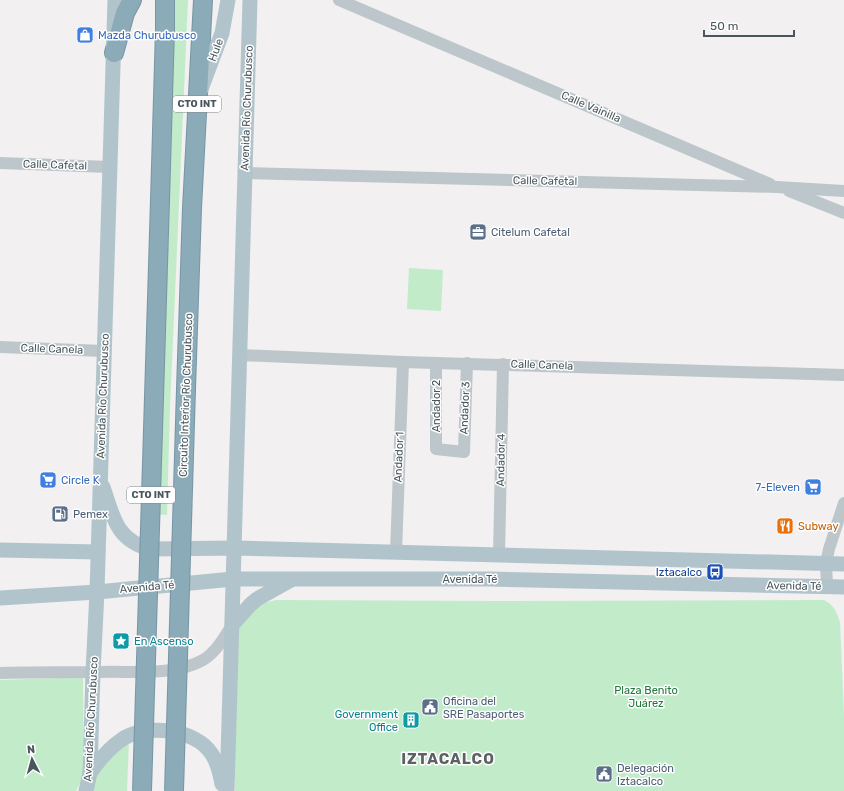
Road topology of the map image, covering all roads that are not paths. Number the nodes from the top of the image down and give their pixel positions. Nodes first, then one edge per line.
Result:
1 (116, 0) edge
2 (132, 0) edge
3 (165, 0) edge
4 (203, 0) edge
5 (228, 0) edge
6 (250, 0) edge
7 (339, 0) edge
8 (114, 53) junction
9 (198, 97) junction
10 (0, 163) edge
11 (110, 167) junction
12 (245, 173) junction
13 (777, 187) junction
14 (844, 192) edge
15 (844, 213) edge
16 (0, 347) edge
17 (104, 351) junction
18 (240, 355) junction
19 (403, 362) junction
20 (436, 363) junction
21 (467, 363) junction
22 (503, 364) junction
23 (844, 375) edge
24 (464, 452) joint
25 (100, 479) junction
26 (844, 503) edge
27 (234, 548) junction
28 (0, 550) edge
29 (98, 552) junction
30 (396, 552) junction
31 (499, 555) junction
32 (826, 564) junction
33 (844, 564) edge
34 (233, 579) junction
35 (292, 579) junction
36 (827, 586) junction
37 (844, 587) edge
38 (97, 592) junction
39 (0, 598) edge
40 (233, 624) junction
41 (0, 672) edge
42 (93, 672) junction
43 (90, 773) junction
44 (86, 791) edge
45 (142, 791) edge
46 (174, 791) edge
47 (226, 791) edge

1 - 8 main road, Avenida Río Churubusco
2 - 8 highway
3 - 45 highway, CTO INT, bridge
4 - 9 highway, Circuito Interior Río Churubusco / CTO INT
5 - 9 main road, Hule / CTO INT
6 - 12 main road, Avenida Río Churubusco
7 - 13 street, Calle Vainilla
8 - 11 main road, Avenida Río Churubusco
9 - 46 highway, Circuito Interior Río Churubusco / CTO INT, bridge
10 - 11 street, Calle Cafetal
11 - 17 main road, Avenida Río Churubusco
12 - 13 street, Calle Cafetal
12 - 18 main road, Avenida Río Churubusco
13 - 14 street, Calle Cafetal
13 - 15 street, Calle Vainilla
16 - 17 street, Calle Canela
17 - 25 main road, Avenida Río Churubusco
18 - 19 street, Calle Canela
18 - 27 main road, Avenida Río Churubusco
19 - 20 street, Calle Canela
19 - 30 street, Andador 1
20 - 21 street, Calle Canela
20 - 24 street, Andador 2
21 - 22 street, Calle Canela
21 - 24 street, Andador 3
22 - 23 street, Calle Canela
22 - 31 street, Andador 4
25 - 27 main road
25 - 29 main road, Avenida Río Churubusco
26 - 32 street
27 - 30 main road
27 - 34 main road, Avenida Río Churubusco
28 - 29 main road
29 - 38 main road, Avenida Río Churubusco
30 - 31 main road
31 - 32 main road
32 - 33 main road
32 - 36 street
34 - 35 main road, Avenida Té
34 - 38 main road, Avenida Té
34 - 40 main road, Avenida Río Churubusco
35 - 36 main road, Avenida Té
35 - 40 main road
36 - 37 main road, Avenida Té
38 - 39 main road, Avenida Té
38 - 42 main road, Avenida Río Churubusco
40 - 42 street
40 - 47 main road, Avenida Río Churubusco
41 - 42 street
42 - 43 main road, Avenida Río Churubusco
43 - 44 main road, Avenida Río Churubusco
43 - 47 main road

